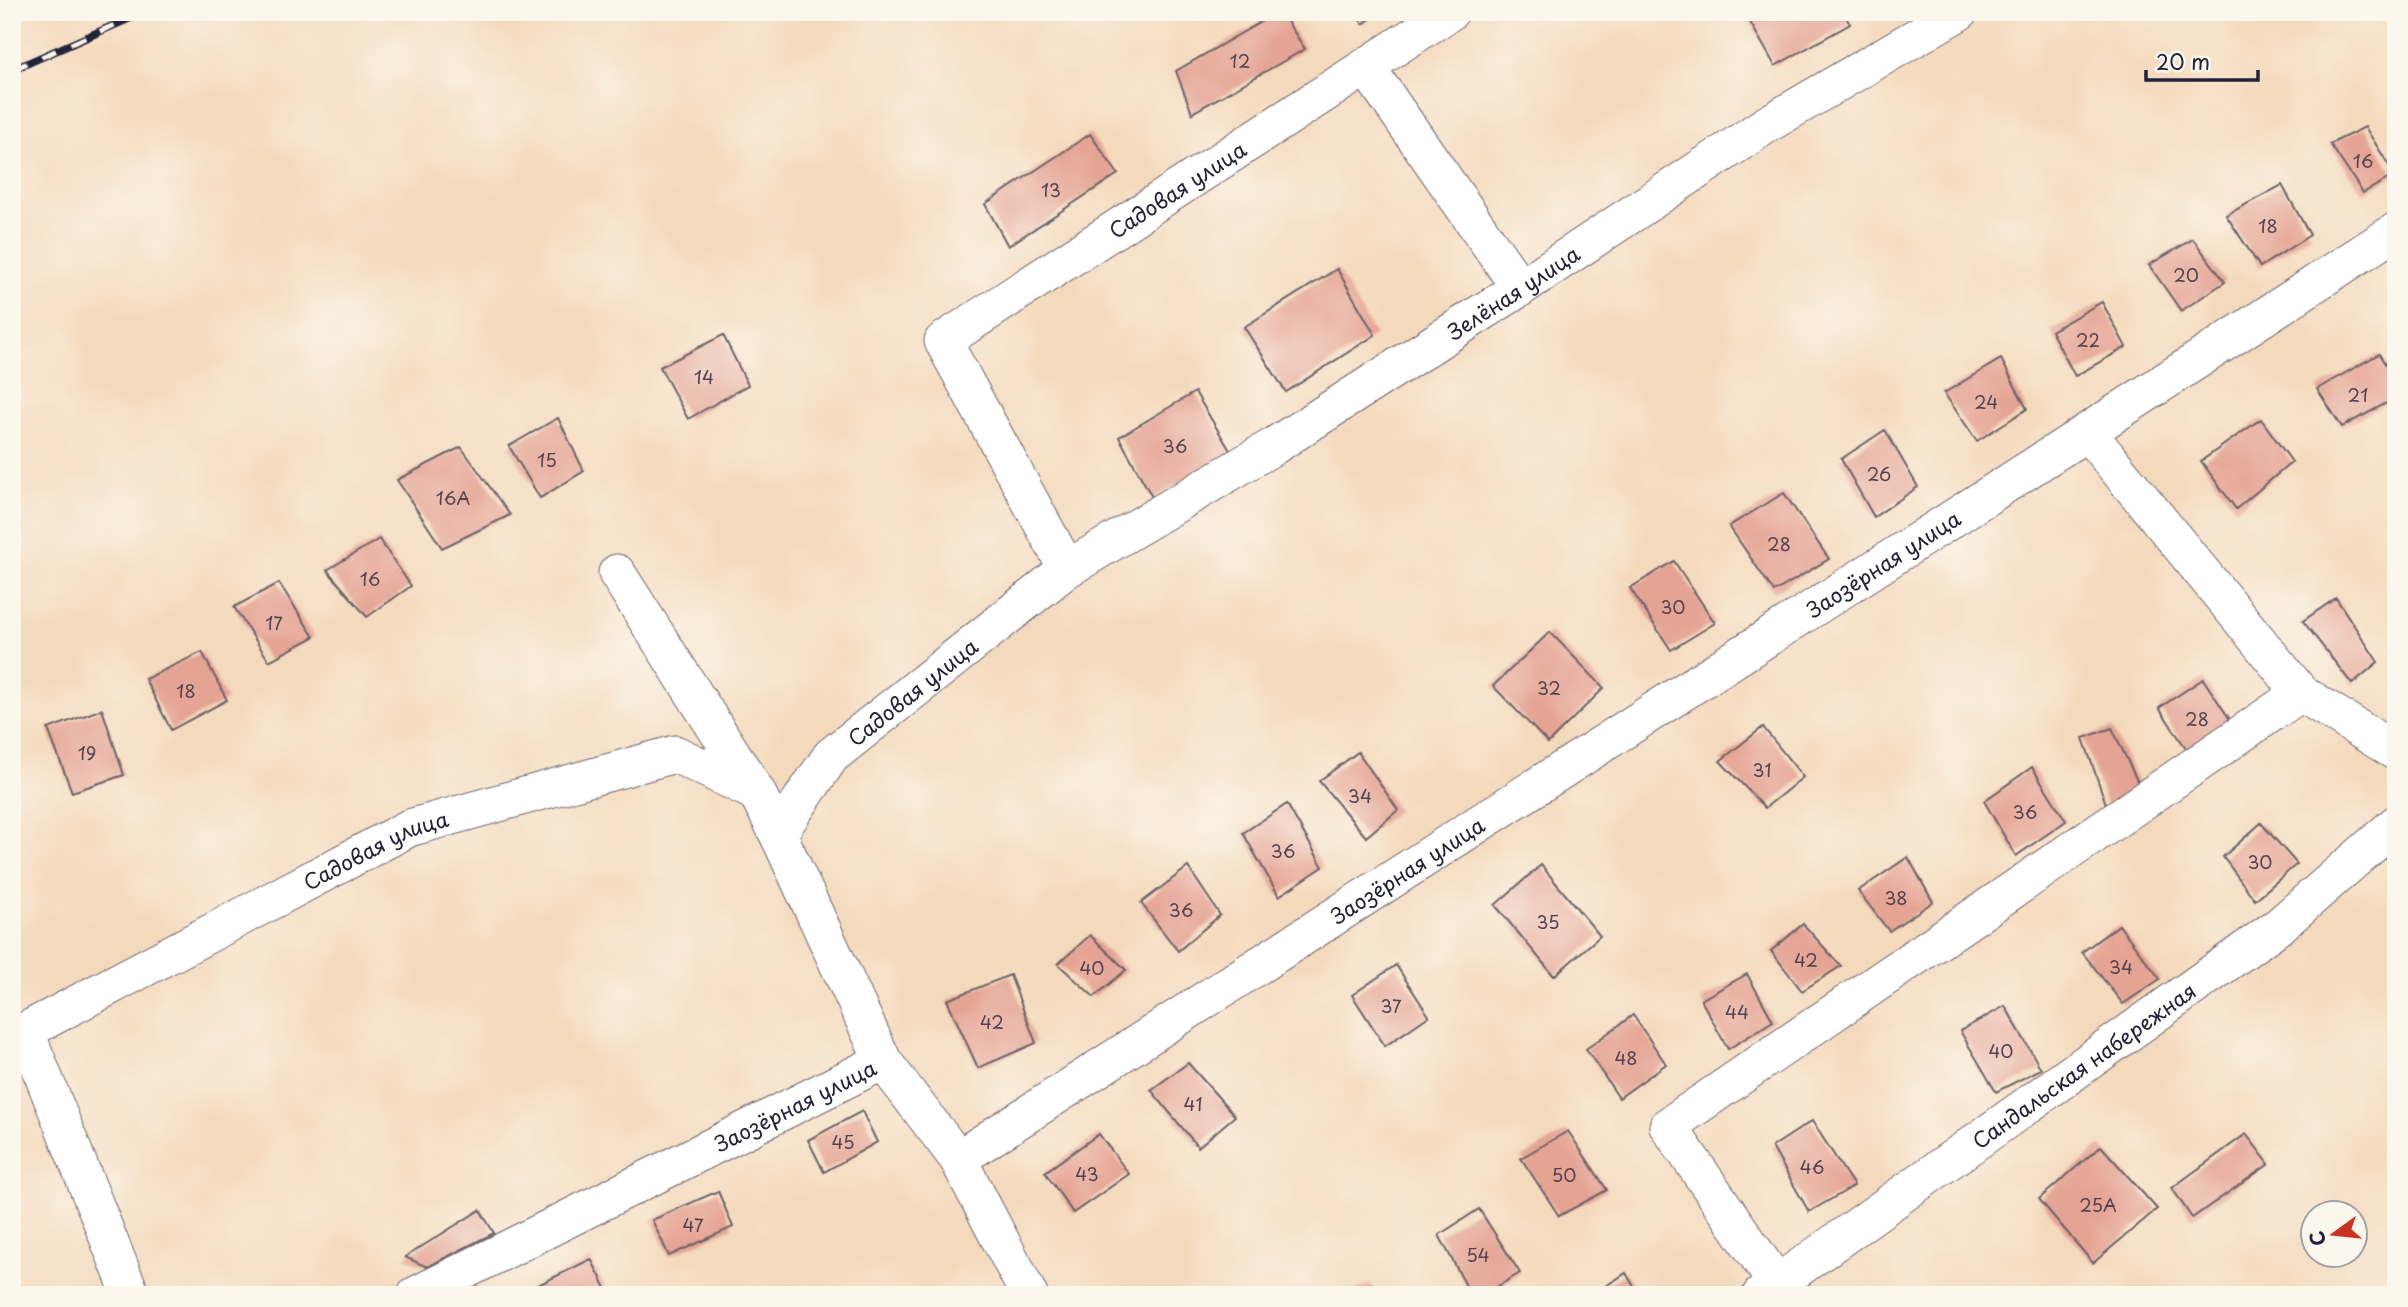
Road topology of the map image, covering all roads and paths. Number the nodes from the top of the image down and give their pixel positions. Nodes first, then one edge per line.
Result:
1 (1450, 12) edge
2 (1959, 12) edge
3 (1367, 68) junction
4 (2396, 231) edge
5 (1520, 288) junction
6 (2087, 432) junction
7 (1067, 569) junction
8 (617, 573) dead end
9 (2301, 693) junction
10 (2396, 752) edge
11 (757, 793) junction
12 (2396, 824) edge
13 (778, 834) junction
14 (19, 1036) edge
15 (883, 1061) junction
16 (958, 1159) junction
17 (1769, 1289) edge
18 (131, 1295) edge
19 (416, 1295) edge
20 (1029, 1295) edge

1 - 3 street, Садовая улица
2 - 5 street, Зелёная улица
3 - 5 street
3 - 7 street, Садовая улица
4 - 6 street, Заозёрная улица
5 - 7 street, Зелёная улица
6 - 9 street
6 - 16 street, Заозёрная улица
7 - 13 street, Садовая улица
8 - 11 street
9 - 10 street
9 - 17 street
11 - 13 street
11 - 14 street, Садовая улица
12 - 17 street, Сандальская набережная
13 - 15 street
14 - 18 street
15 - 16 street, Заозёрная улица
15 - 19 street, Заозёрная улица
16 - 20 street

